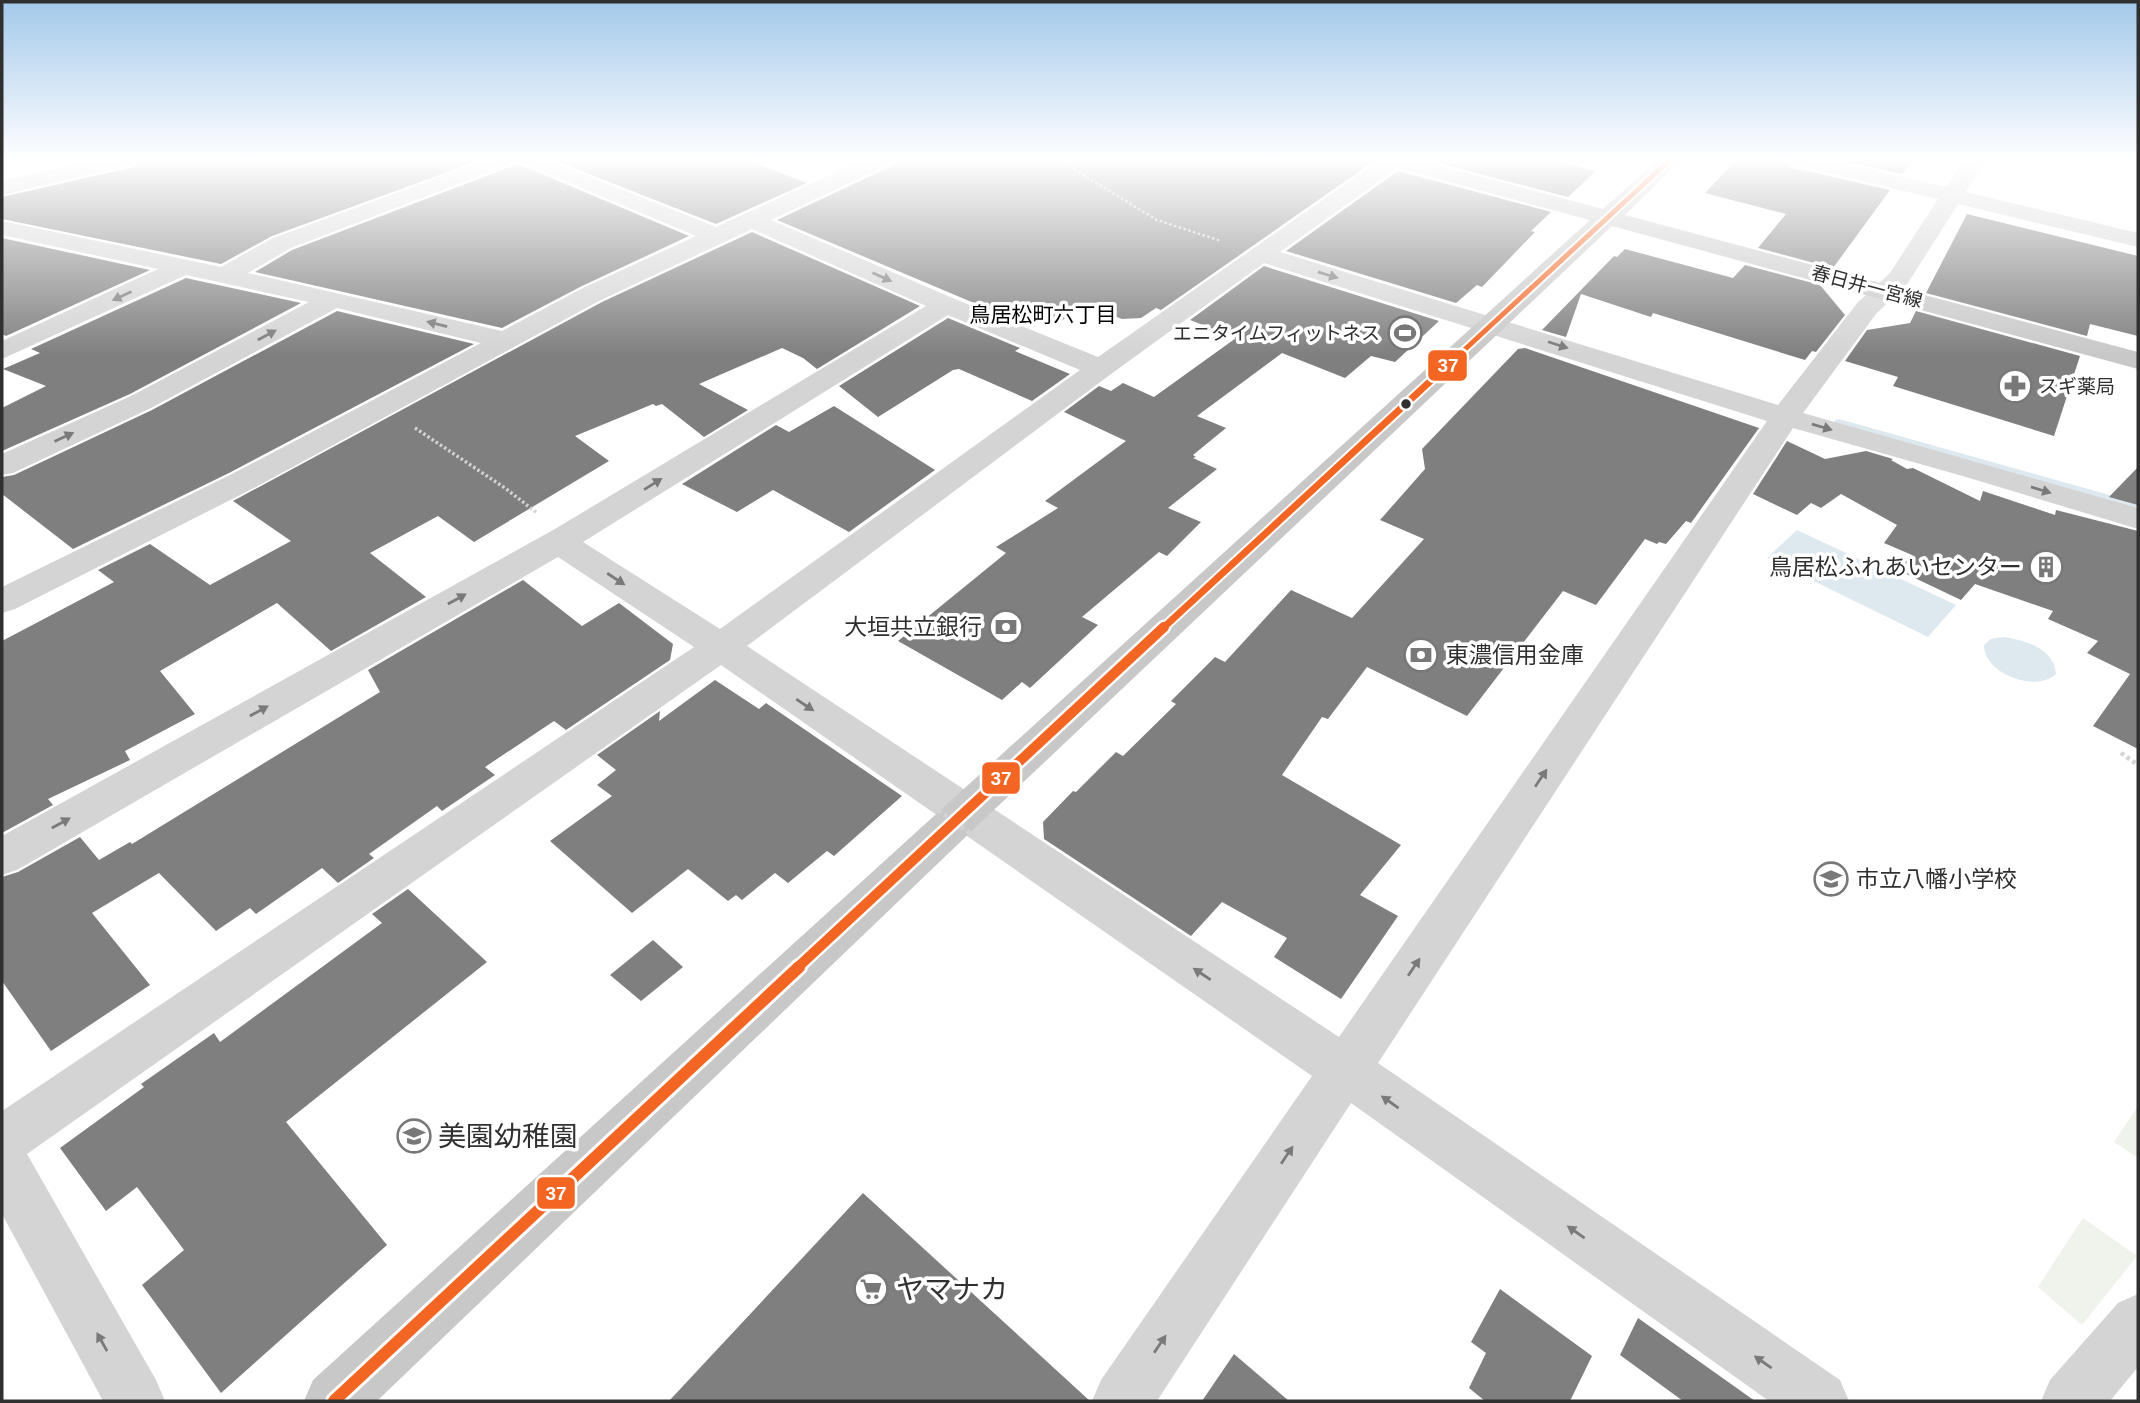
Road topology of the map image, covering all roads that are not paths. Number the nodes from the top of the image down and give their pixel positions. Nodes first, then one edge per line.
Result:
1 (332, 224) edge
2 (689, 224) edge
3 (742, 224) edge
4 (762, 224) edge
5 (1304, 224) edge
6 (1600, 224) edge
7 (1640, 224) edge
8 (1934, 224) edge
9 (2073, 224) edge
10 (2, 228) edge
11 (717, 236) junction
12 (2138, 240) edge
13 (1263, 255) junction
14 (183, 267) junction
15 (224, 276) junction
16 (1885, 291) junction
17 (334, 299) junction
18 (946, 304) junction
19 (1493, 325) junction
20 (504, 340) junction
21 (2, 351) edge
22 (2138, 361) edge
23 (1101, 368) junction
24 (1785, 417) junction
25 (2, 466) edge
26 (2138, 519) edge
27 (563, 539) junction
28 (2, 601) edge
29 (721, 647) junction
30 (962, 813) junction
31 (2, 857) edge
32 (1344, 1069) junction
33 (2, 1141) edge
34 (2, 1161) edge
35 (2138, 1323) edge
36 (135, 1401) edge
37 (334, 1401) edge
38 (1122, 1401) edge
39 (1819, 1401) edge
40 (2071, 1401) edge

1 - 15 street
2 - 11 street
3 - 11 street
4 -> 18 street
5 - 13 street
6 - 19 main road
7 - 16 main road, 春日井一宮線
8 - 16 street
9 - 12 street
10 - 14 street
11 - 20 street
13 -> 19 street
13 - 23 street
14 - 15 street
14 -> 21 street
15 - 17 street
16 - 22 main road, 春日井一宮線
16 - 24 street
20 -> 17 street
25 -> 17 street
18 - 23 street
27 -> 18 street
19 -> 24 street
19 - 30 main road
20 - 28 street
23 - 29 street
24 -> 26 street
32 -> 24 street
27 -> 29 street
31 -> 27 street
29 -> 30 street
29 - 33 street
32 -> 30 street
30 - 37 main road
38 -> 32 street
39 -> 32 street
36 -> 34 street
35 - 40 street

